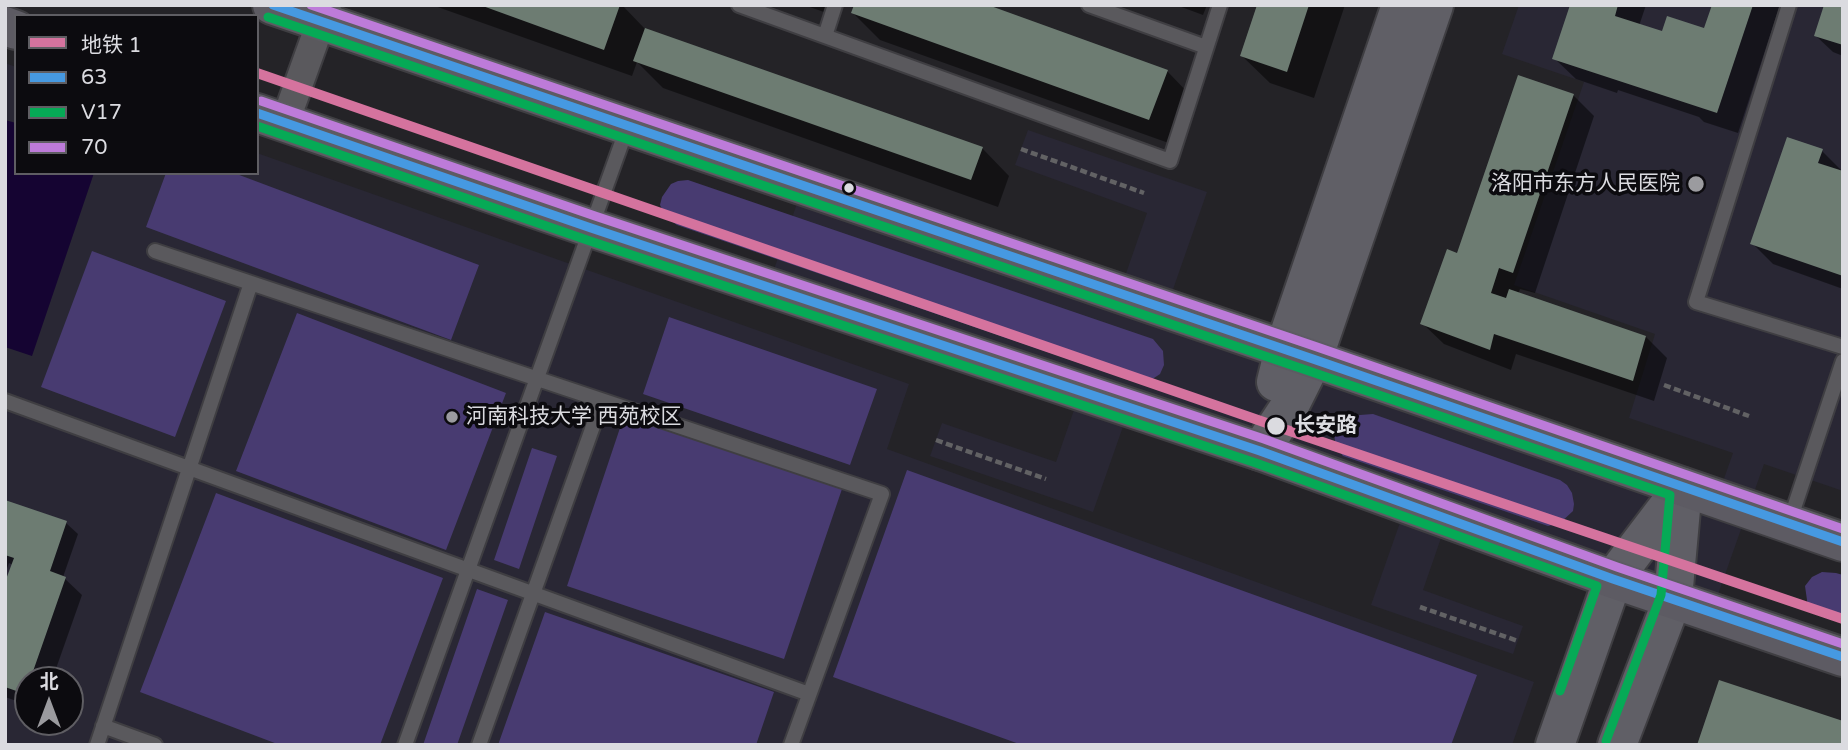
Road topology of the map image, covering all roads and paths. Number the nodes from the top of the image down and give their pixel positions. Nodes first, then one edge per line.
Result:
1 (272, 5) edge
2 (739, 5) edge
3 (835, 5) edge
4 (1089, 5) edge
5 (1220, 5) edge
6 (1401, 5) edge
7 (1434, 5) edge
8 (1789, 5) edge
9 (324, 14) edge
10 (825, 36) junction
11 (1206, 47) junction
12 (271, 118) edge
13 (628, 127) junction
14 (1021, 149) dead end
15 (1144, 193) dead end
16 (591, 228) junction
17 (155, 251) dead end
18 (251, 283) junction
19 (1843, 347) edge
20 (1298, 354) junction
21 (1843, 360) edge
22 (537, 379) junction
23 (1664, 385) dead end
24 (5, 401) edge
25 (602, 401) junction
26 (1749, 416) dead end
27 (936, 440) dead end
28 (1260, 452) junction
29 (190, 468) junction
30 (1046, 479) dead end
31 (1683, 487) junction
32 (1788, 524) junction
33 (1843, 542) edge
34 (468, 570) junction
35 (1613, 579) junction
36 (533, 593) junction
37 (1673, 598) junction
38 (1420, 607) dead end
39 (1518, 641) dead end
40 (1843, 657) edge
41 (809, 694) junction
42 (103, 726) junction
43 (97, 745) edge
44 (155, 745) edge
45 (405, 745) edge
46 (478, 745) edge
47 (791, 745) edge
48 (1555, 745) edge
49 (1617, 745) edge

1 - 9 main road
2 - 10 lane
3 - 10 lane
4 - 11 lane
5 - 11 lane
6 - 20 main road
7 - 20 main road
8 - 19 lane
9 - 12 street
9 - 13 main road
10 - 11 lane
12 - 16 main road
13 - 16 lane
13 - 20 main road
14 - 15 path
16 - 22 lane
16 - 28 main road
17 - 18 lane
18 - 22 lane
18 - 29 lane
20 - 28 main road
20 - 31 main road
21 - 32 lane
22 - 25 lane
22 - 34 lane
23 - 26 path
24 - 29 lane
25 - 36 lane
25 - 41 lane
27 - 30 path
28 - 35 main road
29 - 34 lane
29 - 42 lane
31 - 32 main road
31 - 35 main road
31 - 37 main road
32 - 33 main road
34 - 36 lane
34 - 45 lane
35 - 37 main road
35 - 48 main road
36 - 41 lane
36 - 46 lane
37 - 40 main road
37 - 49 main road
38 - 39 path
41 - 47 lane
42 - 43 lane
42 - 44 lane

